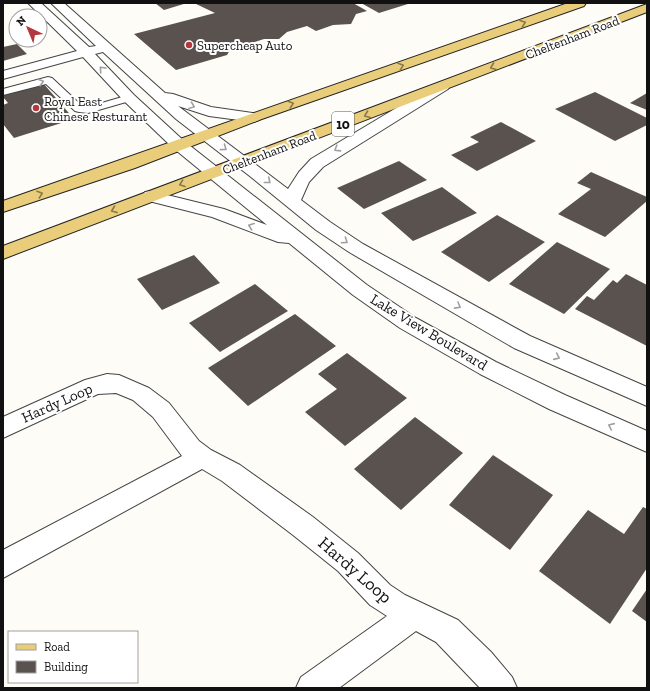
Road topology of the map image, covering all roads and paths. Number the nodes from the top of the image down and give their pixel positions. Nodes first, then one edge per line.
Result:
1 (34, 3) edge
2 (57, 3) edge
3 (580, 3) edge
4 (647, 8) edge
5 (106, 47) junction
6 (86, 52) junction
7 (3, 75) edge
8 (443, 86) junction
9 (3, 92) edge
10 (155, 92) junction
11 (129, 98) junction
12 (254, 117) junction
13 (205, 135) junction
14 (178, 144) junction
15 (243, 162) junction
16 (214, 173) junction
17 (150, 196) junction
18 (292, 201) junction
19 (3, 207) edge
20 (328, 230) junction
21 (301, 244) junction
22 (3, 253) edge
23 (647, 397) edge
24 (3, 428) edge
25 (647, 442) edge
26 (202, 458) junction
27 (3, 565) edge
28 (414, 615) junction
29 (312, 688) edge
30 (501, 688) edge

1 - 6 street, Lake View Boulevard
2 - 5 street
12 -> 3 main road, Cheltenham Road / 10
4 -> 8 main road, Cheltenham Road / 10
5 - 6 street
5 - 10 street
6 - 7 street
11 -> 6 street, Lake View Boulevard
8 -> 15 main road, Cheltenham Road / 10
8 -> 18 street
9 -> 11 lane
10 -> 12 street
10 - 13 street
11 - 14 street, Lake View Boulevard
12 - 13 main road, Cheltenham Road / 10
13 - 14 main road, Cheltenham Road / 10
13 -> 15 street
14 - 16 street, Lake View Boulevard
19 -> 14 main road, Cheltenham Road / 10
15 - 16 main road, Cheltenham Road / 10
15 -> 18 street
16 -> 17 main road, Cheltenham Road / 10
16 - 21 street, Lake View Boulevard
21 -> 17 street
17 -> 22 main road, Cheltenham Road / 10
18 - 20 street
20 - 21 street
20 -> 23 street
25 -> 21 street, Lake View Boulevard
24 - 26 street, Hardy Loop
26 - 27 street
26 - 28 street, Hardy Loop
28 - 29 street
28 - 30 street, Hardy Loop

